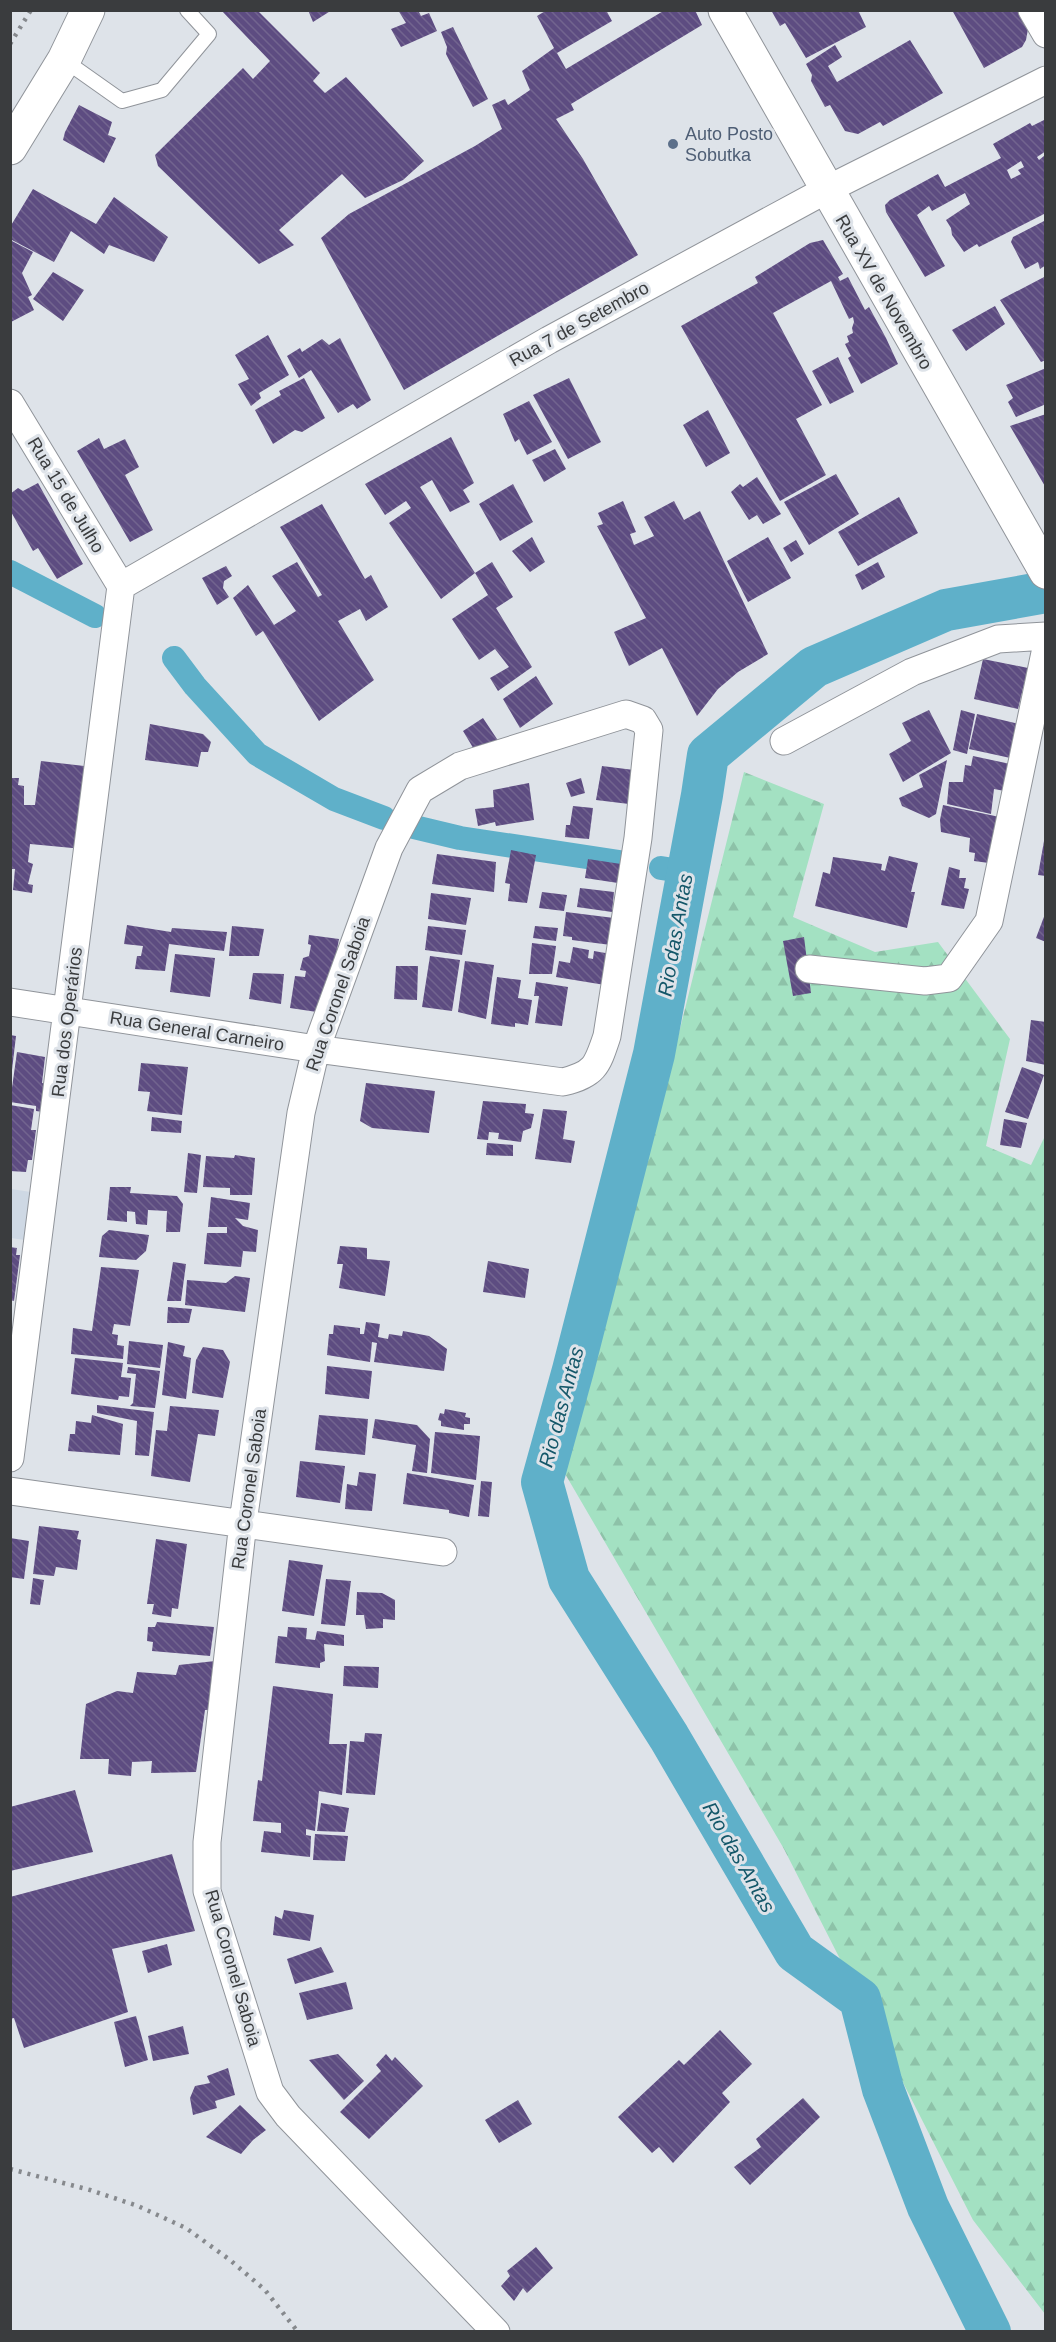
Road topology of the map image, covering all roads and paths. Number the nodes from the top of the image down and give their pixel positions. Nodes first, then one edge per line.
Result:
1 (88, 10) edge
2 (187, 10) edge
3 (725, 10) edge
4 (1032, 10) edge
5 (1046, 34) edge
6 (64, 60) junction
7 (1046, 80) edge
8 (10, 148) edge
9 (826, 190) junction
10 (10, 403) edge
11 (1044, 569) edge
12 (121, 586) junction
13 (1046, 636) edge
14 (1046, 648) edge
15 (784, 741) dead end
16 (809, 969) dead end
17 (10, 1002) edge
18 (68, 1011) junction
19 (316, 1049) junction
20 (563, 1082) joint
21 (10, 1458) edge
22 (10, 1491) edge
23 (243, 1522) junction
24 (443, 1552) dead end
25 (496, 2331) edge

1 - 6 main road
2 - 6 lane
3 - 9 main road, Rua XV de Novembro
4 - 5 street
6 - 8 main road
7 - 9 street, Rua 7 de Setembro
9 - 11 main road, Rua XV de Novembro
9 - 12 street, Rua 7 de Setembro
10 - 12 street, Rua 15 de Julho
12 - 18 street, Rua dos Operários
13 - 15 street
14 - 16 street
17 - 18 street, Rua General Carneiro
18 - 19 street, Rua General Carneiro
18 - 21 street, Rua dos Operários
19 - 20 street, Rua General Carneiro
19 - 20 street, Rua Coronel Saboia
19 - 23 street, Rua Coronel Saboia
22 - 23 street
23 - 24 street
23 - 25 street, Rua Coronel Saboia

